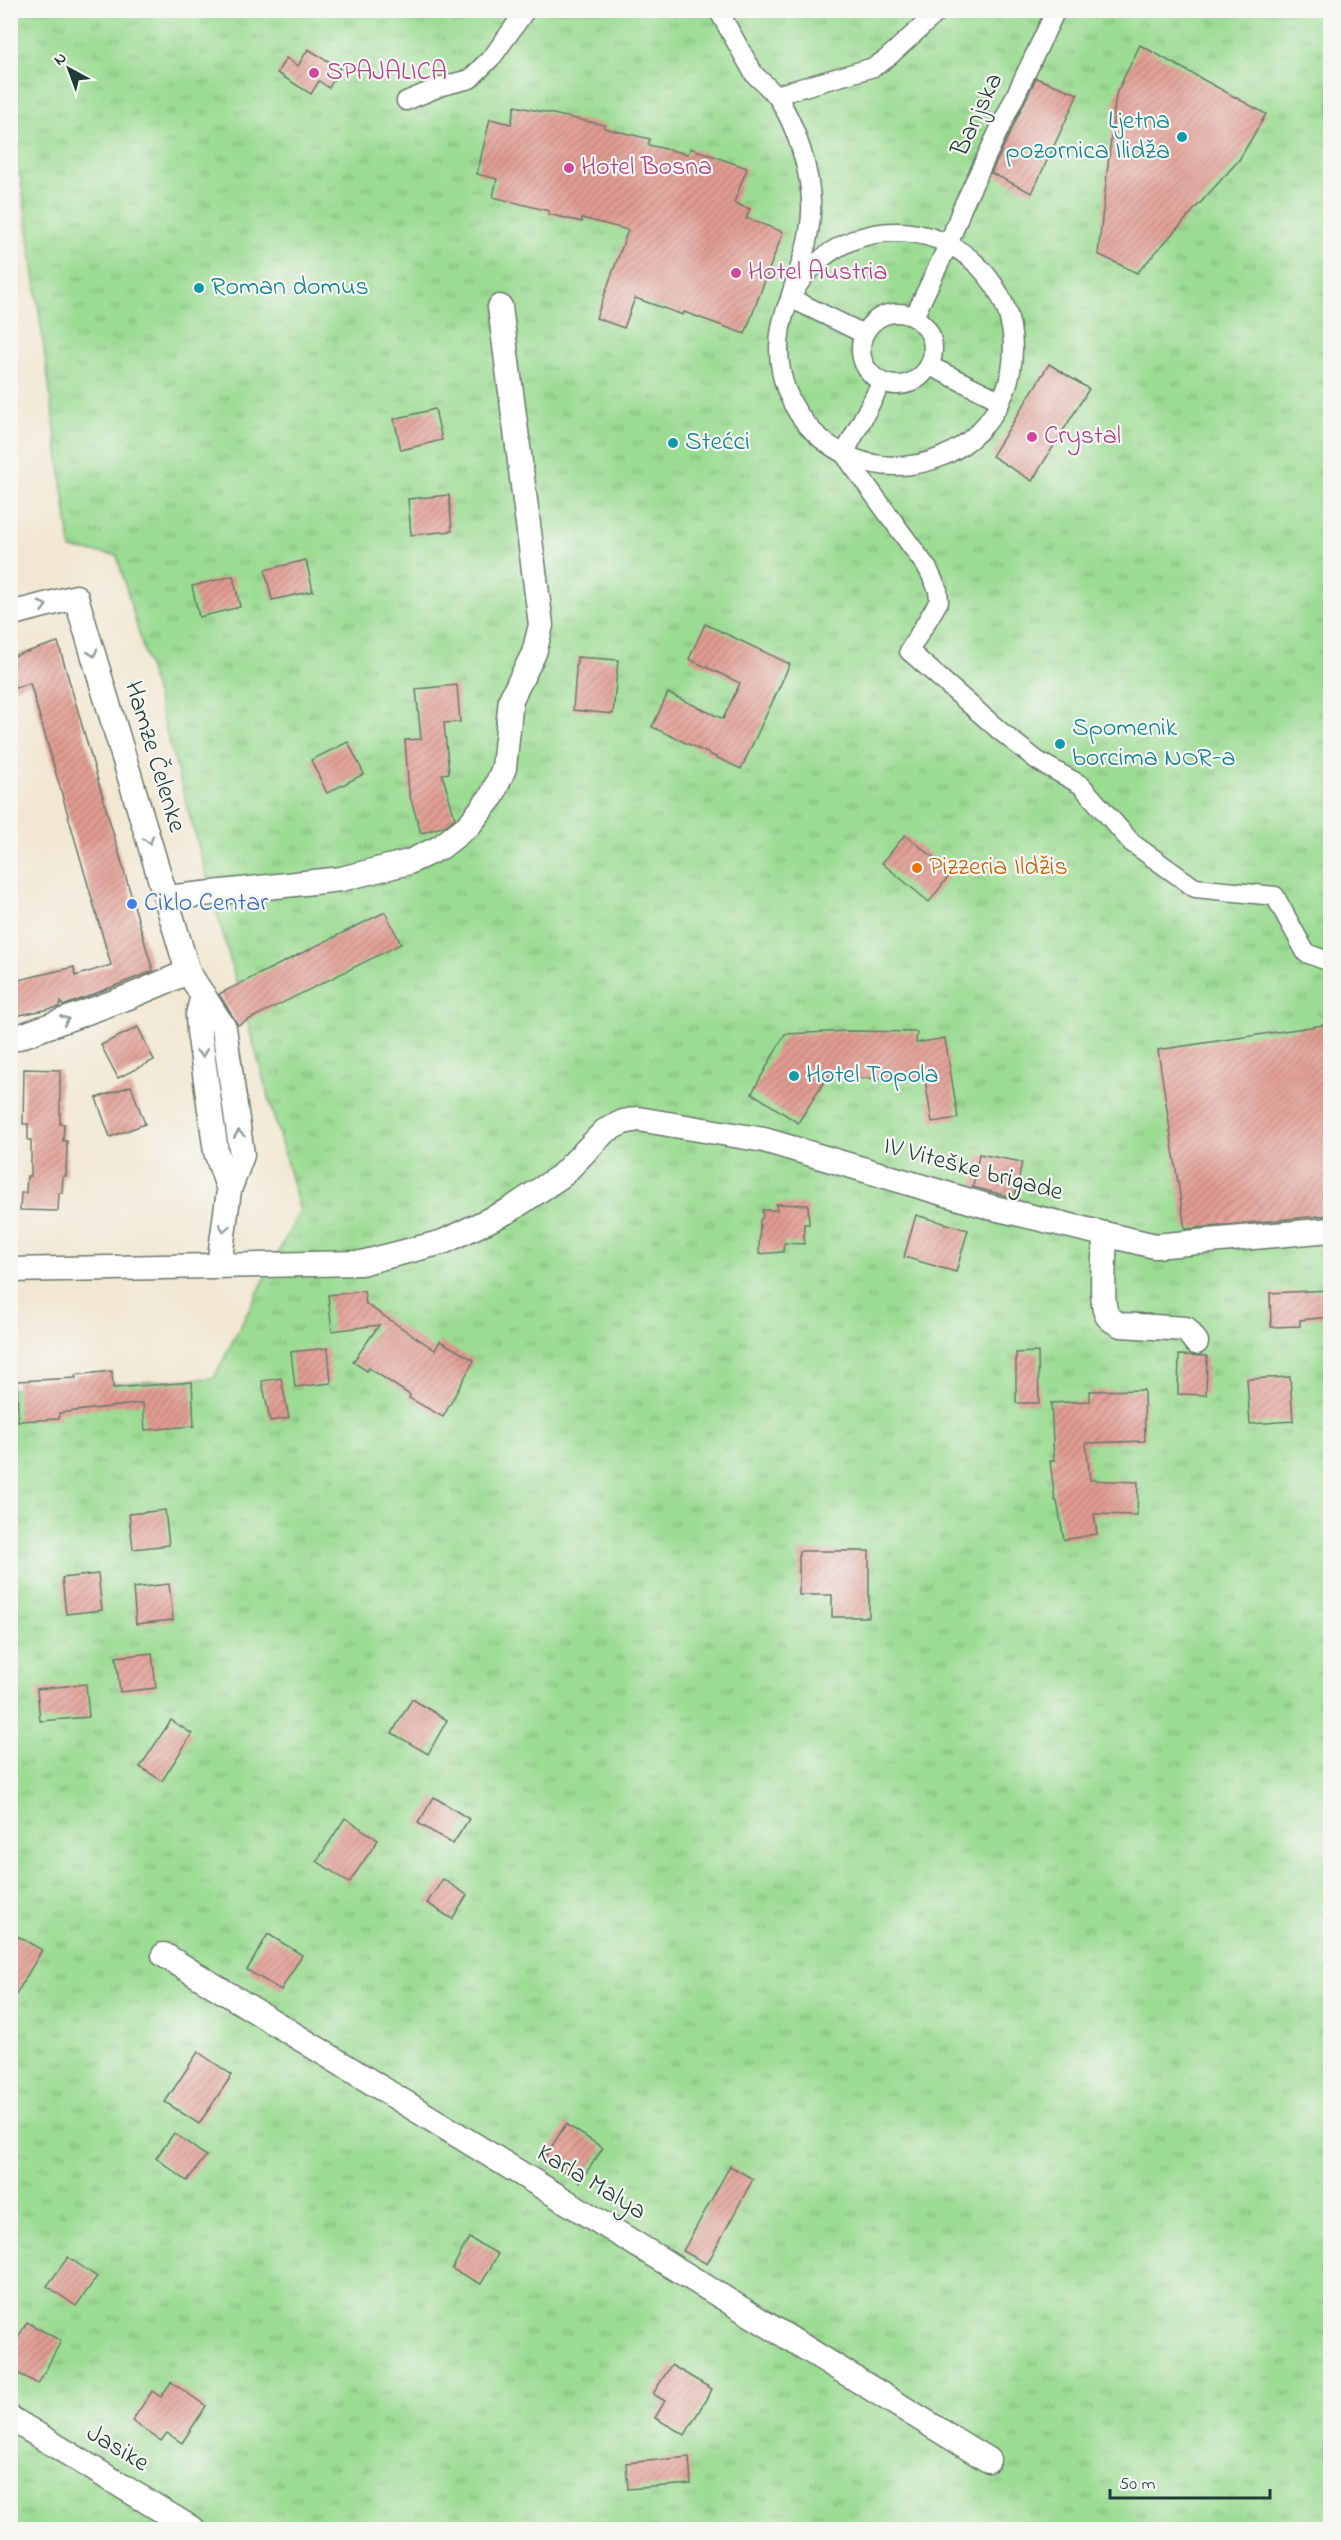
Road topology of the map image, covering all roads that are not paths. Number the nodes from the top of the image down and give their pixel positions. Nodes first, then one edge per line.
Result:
1 (526, 10) edge
2 (718, 10) edge
3 (940, 10) edge
4 (1056, 10) edge
5 (776, 95) junction
6 (406, 101) dead end
7 (949, 243) junction
8 (790, 298) junction
9 (500, 308) dead end
10 (914, 316) junction
11 (864, 334) junction
12 (930, 366) junction
13 (882, 382) junction
14 (1001, 401) junction
15 (844, 454) junction
16 (10, 614) edge
17 (166, 898) junction
18 (1330, 962) edge
19 (188, 972) junction
20 (10, 1040) edge
21 (1330, 1230) edge
22 (1106, 1234) junction
23 (219, 1265) junction
24 (10, 1270) edge
25 (1196, 1342) dead end
26 (164, 1955) dead end
27 (10, 2418) edge
28 (988, 2460) dead end
29 (194, 2529) edge

1 - 6 street
2 - 5 street
3 - 5 street
4 - 7 street, Banjska
5 - 8 street
7 - 8 street
7 - 10 street, Banjska
7 - 14 street
8 - 11 street
8 - 15 street
9 - 17 street
10 - 11 street
10 - 12 street
11 - 13 street
12 - 13 street
12 - 14 street
13 - 15 street
14 - 15 street
15 - 18 street
16 -> 17 street, Hamze Čelenke
17 - 19 street, Hamze Čelenke
20 -> 19 street
19 -> 23 street, Hamze Čelenke
21 - 22 street, IV Viteške brigade
22 - 23 street, IV Viteške brigade
22 - 25 street
23 - 24 street
26 - 28 street, Karla Malya
27 - 29 street, Jasike

